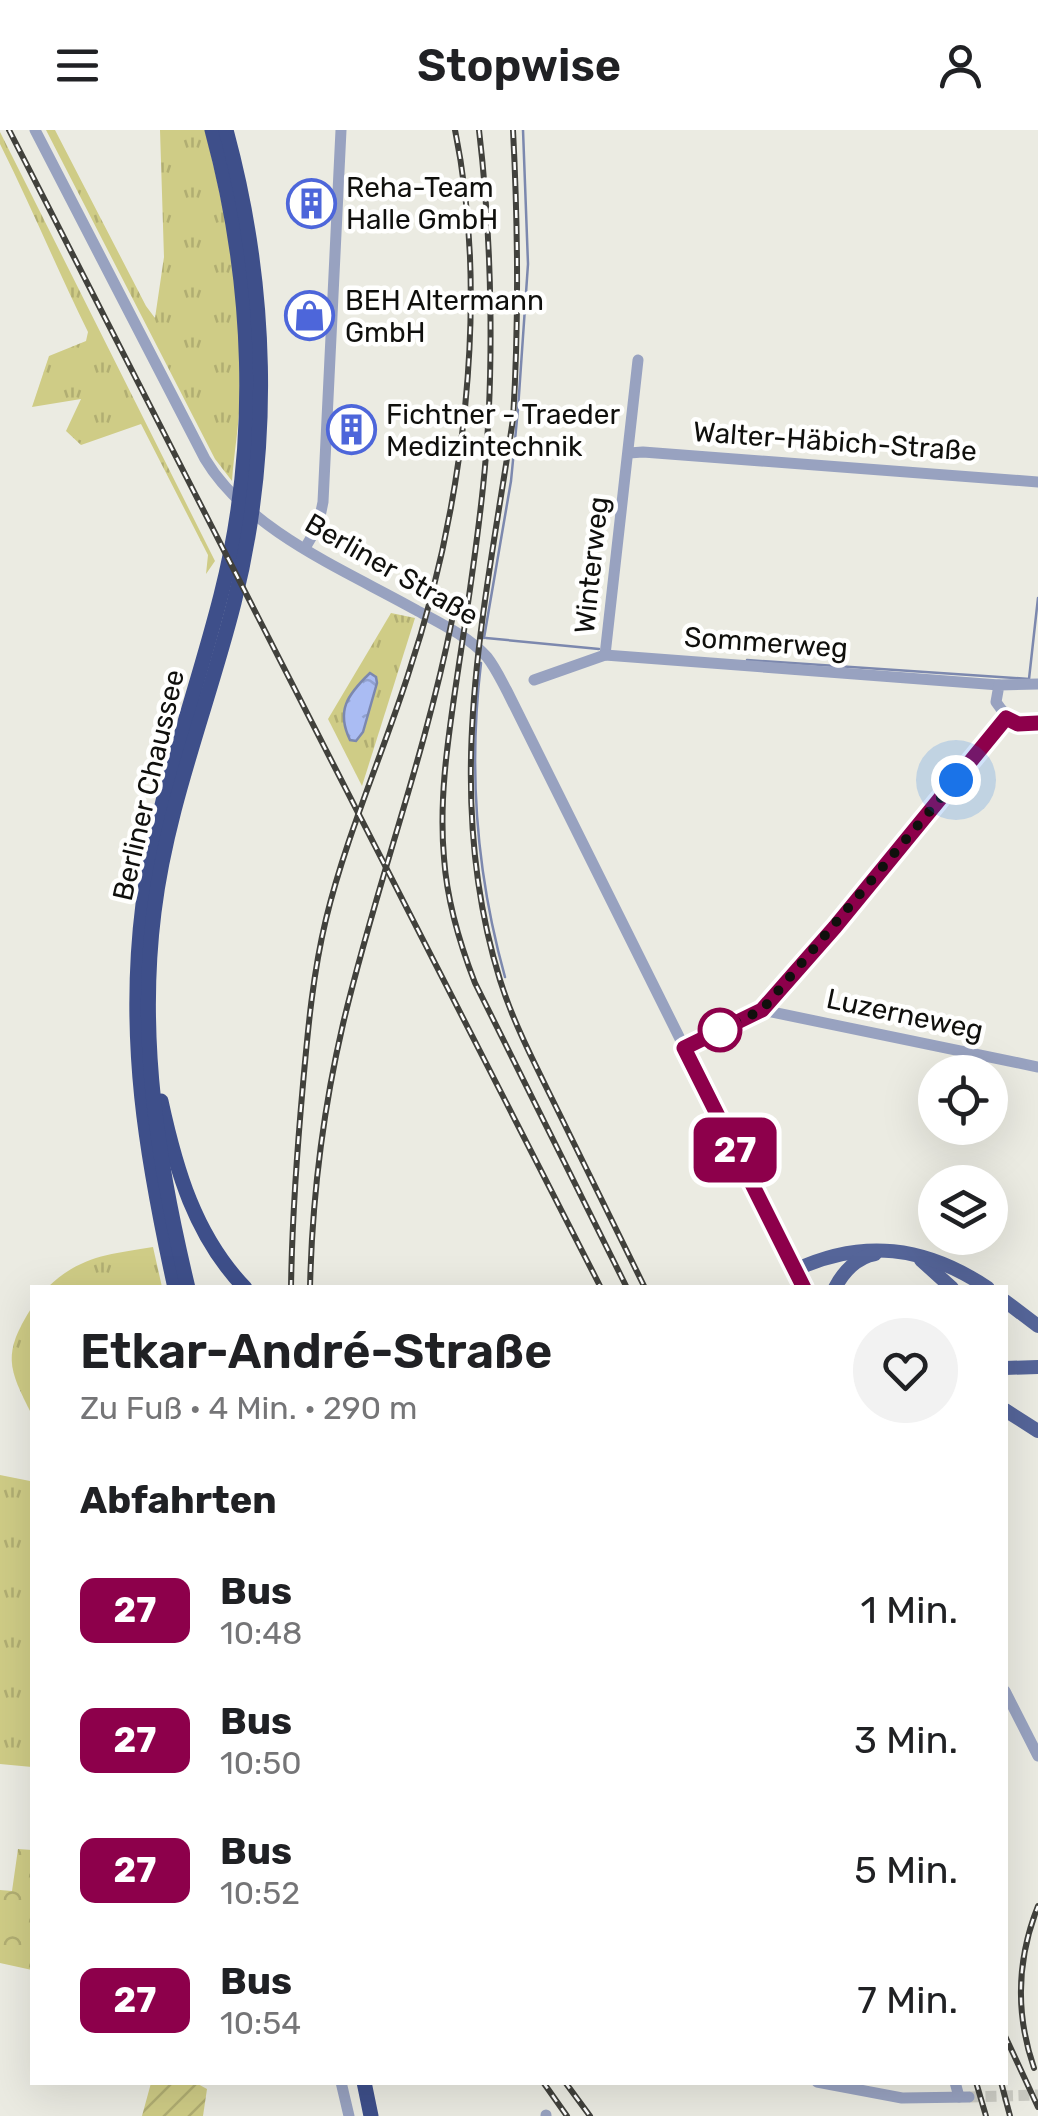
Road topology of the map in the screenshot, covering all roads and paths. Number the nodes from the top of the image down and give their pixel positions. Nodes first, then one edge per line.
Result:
1 (36, 130) edge
2 (212, 130) edge
3 (226, 130) edge
4 (342, 130) edge
5 (638, 360) dead end
6 (629, 453) junction
7 (1038, 482) edge
8 (247, 489) junction
9 (243, 521) junction
10 (306, 548) junction
11 (228, 597) junction
12 (606, 651) junction
13 (534, 680) dead end
14 (1038, 684) edge
15 (999, 685) junction
16 (1006, 718) junction
17 (1038, 724) edge
18 (762, 1010) junction
19 (148, 1043) junction
20 (684, 1048) junction
21 (1038, 1067) edge
22 (894, 1251) junction
23 (917, 1257) junction
24 (795, 1270) junction
25 (175, 1285) edge
26 (187, 1285) edge
27 (242, 1285) edge
28 (802, 1285) edge
29 (837, 1285) edge
30 (949, 1285) edge
31 (983, 1285) edge
32 (1008, 1303) edge
33 (1038, 1326) edge
34 (1038, 1367) edge
35 (1008, 1368) edge
36 (1008, 1412) edge
37 (1038, 1430) edge
38 (1008, 1696) edge
39 (1038, 1756) edge
40 (342, 2085) edge
41 (362, 2085) edge
42 (833, 2085) edge
43 (957, 2085) tunnel mouth
44 (350, 2116) edge
45 (367, 2116) edge

1 - 10 street, Berliner Straße
2 - 8 highway
3 - 8 highway
4 - 10 street
5 - 6 street, Winterweg
6 - 7 street, Walter-Häbich-Straße
6 - 12 street, Winterweg
8 - 9 highway
9 - 11 highway
9 - 11 highway
10 - 20 street, Berliner Straße
11 - 19 highway, Berliner Chaussee
11 - 25 highway, Berliner Chaussee
12 - 13 street, Sommerweg
12 - 15 street, Sommerweg
14 - 15 street, Sommerweg
15 - 16 street
16 - 17 street
16 - 18 street
18 - 20 street
18 - 21 street, Luzerneweg
19 - 26 highway, Berliner Chaussee
19 - 27 highway
20 - 24 street, Berliner Straße
22 - 23 main road
22 - 24 main road
22 - 29 main road
23 - 30 main road
23 - 31 main road
24 - 28 street, Berliner Straße
32 - 33 main road
34 - 35 main road
36 - 37 main road
38 - 39 street
40 - 44 street
41 - 45 highway
42 - 43 street

